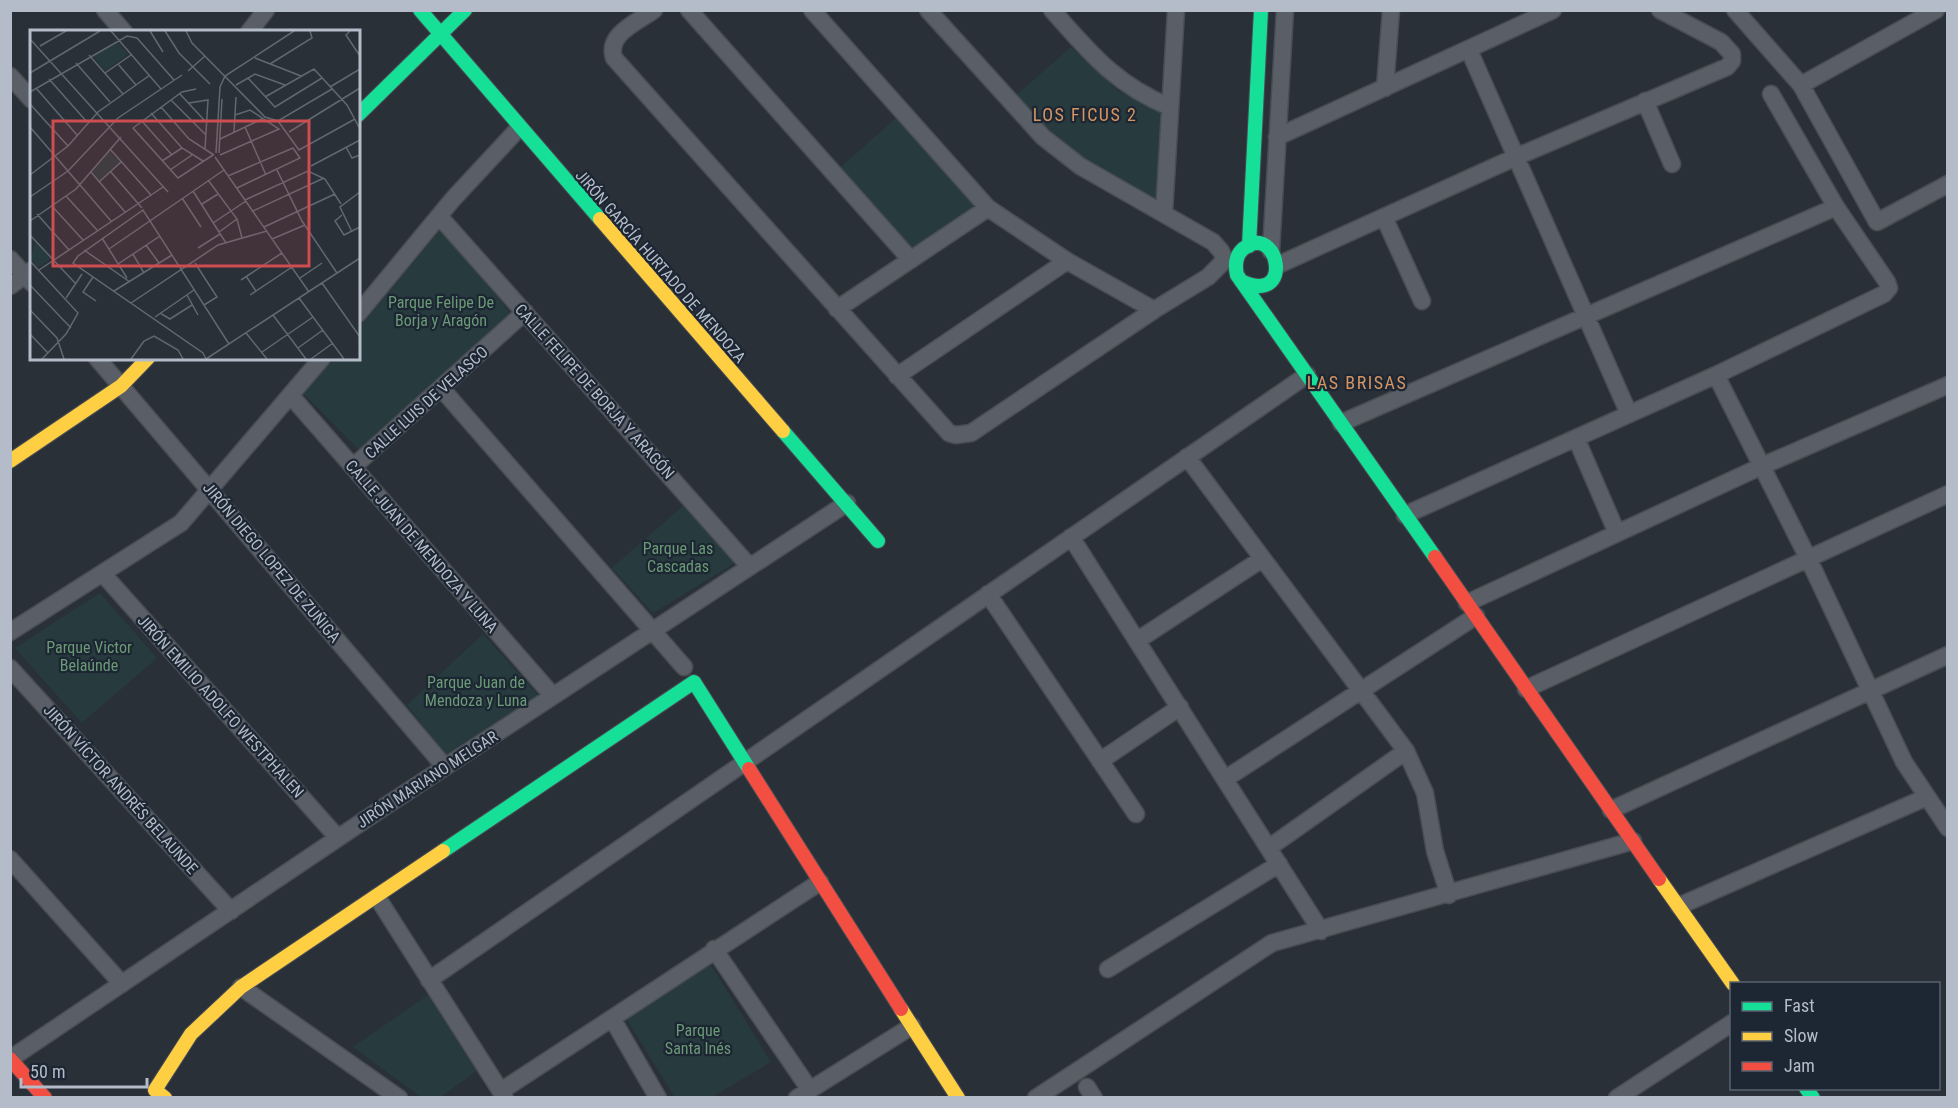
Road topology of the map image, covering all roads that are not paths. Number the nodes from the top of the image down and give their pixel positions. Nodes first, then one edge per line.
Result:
1 (105, 10) edge
2 (420, 10) edge
3 (465, 10) edge
4 (654, 10) edge
5 (689, 10) edge
6 (812, 10) edge
7 (928, 10) edge
8 (1052, 10) edge
9 (1262, 10) edge
10 (1285, 10) edge
11 (1390, 10) edge
12 (1553, 10) edge
13 (1660, 10) edge
14 (1735, 10) edge
15 (1936, 10) edge
16 (263, 11) edge
17 (1174, 13) edge
18 (122, 30) edge
19 (250, 30) edge
20 (440, 33) junction
21 (1469, 50) junction
22 (10, 76) edge
23 (1801, 85) junction
24 (1385, 88) junction
25 (1771, 94) dead end
26 (30, 98) edge
27 (1645, 101) junction
28 (1170, 107) junction
29 (360, 113) edge
30 (519, 128) junction
31 (1277, 137) junction
32 (1516, 157) junction
33 (1672, 164) dead end
34 (1947, 184) edge
35 (1836, 207) junction
36 (988, 208) junction
37 (1164, 213) junction
38 (439, 216) junction
39 (1384, 217) junction
40 (1249, 246) junction
41 (1274, 258) junction
42 (10, 259) edge
43 (911, 260) junction
44 (1230, 260) junction
45 (1067, 261) junction
46 (29, 276) edge
47 (1241, 281) junction
48 (1269, 283) junction
49 (10, 286) edge
50 (1422, 301) dead end
51 (837, 309) junction
52 (1154, 310) junction
53 (360, 312) edge
54 (525, 312) junction
55 (1585, 315) junction
56 (1268, 319) junction
57 (99, 360) edge
58 (146, 360) edge
59 (320, 360) edge
60 (1306, 375) junction
61 (1716, 375) junction
62 (897, 376) junction
63 (1947, 385) edge
64 (121, 386) junction
65 (441, 388) junction
66 (291, 396) junction
67 (1629, 414) junction
68 (1341, 423) junction
69 (1576, 438) junction
70 (1187, 457) junction
71 (10, 461) edge
72 (1762, 466) junction
73 (353, 467) junction
74 (210, 488) junction
75 (1947, 494) edge
76 (847, 503) junction
77 (1404, 515) junction
78 (1617, 533) junction
79 (1071, 537) junction
80 (878, 541) dead end
81 (1262, 559) junction
82 (1809, 560) junction
83 (750, 567) junction
84 (103, 574) junction
85 (988, 594) junction
86 (1471, 610) junction
87 (652, 631) junction
88 (10, 632) edge
89 (1138, 640) junction
90 (1947, 656) edge
91 (684, 667) dead end
92 (10, 668) edge
93 (1526, 688) junction
94 (1870, 690) junction
95 (1359, 692) junction
96 (553, 696) junction
97 (1180, 708) junction
98 (1406, 751) junction
99 (1100, 761) junction
100 (744, 762) junction
101 (446, 767) junction
102 (1225, 779) junction
103 (1927, 797) junction
104 (1611, 810) junction
105 (1136, 814) dead end
106 (1947, 828) edge
107 (338, 838) junction
108 (1633, 842) junction
109 (1270, 847) junction
110 (10, 859) edge
111 (1279, 864) junction
112 (820, 882) junction
113 (1449, 895) junction
114 (377, 897) junction
115 (1679, 906) junction
116 (231, 911) junction
117 (1321, 931) junction
118 (714, 949) junction
119 (1108, 969) dead end
120 (429, 980) junction
121 (1732, 982) edge
122 (122, 984) junction
123 (241, 987) junction
124 (613, 1020) junction
125 (1730, 1024) edge
126 (912, 1026) junction
127 (10, 1059) edge
128 (160, 1094) edge
129 (503, 1094) edge
130 (804, 1094) edge
131 (45, 1098) edge
132 (399, 1098) edge
133 (658, 1098) edge
134 (958, 1098) edge
135 (1036, 1098) edge
136 (1617, 1098) edge

1 - 18 street
2 - 20 street, JIRÓN GARCÍA HURTADO DE MENDOZA
3 - 20 street
4 - 51 street
5 - 43 street
6 - 36 street
7 - 37 street
8 - 28 street
9 - 40 street
10 - 31 street
11 - 24 street
12 - 21 street
13 - 27 street
14 - 23 street
15 - 23 street
16 - 19 street
17 - 28 street
20 - 29 street
20 - 30 street, JIRÓN GARCÍA HURTADO DE MENDOZA
21 - 24 street
21 - 32 street
22 - 26 street
23 - 34 street
24 - 31 street
25 - 35 street
27 - 32 street
27 - 33 street
28 - 37 street
30 - 38 street
30 - 76 street, JIRÓN GARCÍA HURTADO DE MENDOZA
31 - 41 street
32 - 39 street
32 - 55 street
35 - 55 street
35 - 61 street
36 - 43 street
36 - 45 street
37 - 44 street
38 - 53 street
38 - 54 street, CALLE FELIPE DE BORJA Y ARAGÓN
39 - 41 street
39 - 50 street
40 - 41 street
40 - 44 street
41 - 48 street
42 - 46 street
43 - 51 street
44 - 47 street
44 - 52 street
45 - 52 street
45 - 62 street
46 - 49 street
47 - 48 street
47 - 56 street
48 - 56 street
51 - 62 street
52 - 62 street
54 - 65 street, CALLE LUIS DE VELASCO
54 - 83 street, CALLE FELIPE DE BORJA Y ARAGÓN
55 - 67 street
55 - 68 street
56 - 60 street
57 - 64 street, JIRÓN DIEGO LOPEZ DE ZUÑIGA
58 - 64 street
59 - 66 street
60 - 68 street
60 - 70 street
61 - 67 street
61 - 72 street
63 - 72 street
64 - 71 street
64 - 74 street, JIRÓN DIEGO LOPEZ DE ZUÑIGA
65 - 73 street, CALLE LUIS DE VELASCO
65 - 87 street
66 - 73 street, CALLE JUAN DE MENDOZA Y LUNA
66 - 74 street
67 - 69 street
68 - 77 street
69 - 77 street
69 - 78 street
70 - 79 street
70 - 81 street
72 - 78 street
72 - 82 street
73 - 96 street, CALLE JUAN DE MENDOZA Y LUNA
74 - 84 street
74 - 101 street, JIRÓN DIEGO LOPEZ DE ZUÑIGA
75 - 82 street
76 - 80 street, JIRÓN GARCÍA HURTADO DE MENDOZA
76 - 83 street, JIRÓN MARIANO MELGAR
77 - 86 street
78 - 86 street
79 - 85 street
79 - 89 street
81 - 89 street
81 - 95 street
82 - 93 street
82 - 94 street
83 - 87 street, JIRÓN MARIANO MELGAR
84 - 88 street
84 - 107 street, JIRÓN EMILIO ADOLFO WESTPHALEN
85 - 99 street
85 - 100 street
86 - 93 street
86 - 95 street
87 - 91 street
87 - 96 street, JIRÓN MARIANO MELGAR
89 - 97 street
90 - 94 street
92 - 116 street, JIRÓN VÍCTOR ANDRÉS BELAUNDE
93 - 104 street
94 - 103 street
94 - 104 street
95 - 98 street
95 - 102 street
96 - 101 street, JIRÓN MARIANO MELGAR
97 - 99 street
97 - 102 street
98 - 109 street
98 - 113 street
99 - 105 street
100 - 112 street
100 - 114 street
100 - 120 street
101 - 107 street, JIRÓN MARIANO MELGAR
102 - 109 street
103 - 106 street
103 - 115 street
104 - 108 street
107 - 116 street, JIRÓN MARIANO MELGAR
108 - 113 street
108 - 115 street
109 - 111 street
110 - 122 street
111 - 117 street
111 - 119 street
112 - 118 street
112 - 126 street
113 - 117 street
114 - 120 street
114 - 123 street
115 - 121 street
116 - 122 street, JIRÓN MARIANO MELGAR
117 - 135 street
118 - 124 street
118 - 130 street
120 - 129 street
122 - 127 street, JIRÓN MARIANO MELGAR
123 - 128 street
123 - 132 street
124 - 129 street
124 - 133 street
125 - 136 street
126 - 130 street
126 - 134 street
127 - 131 street

